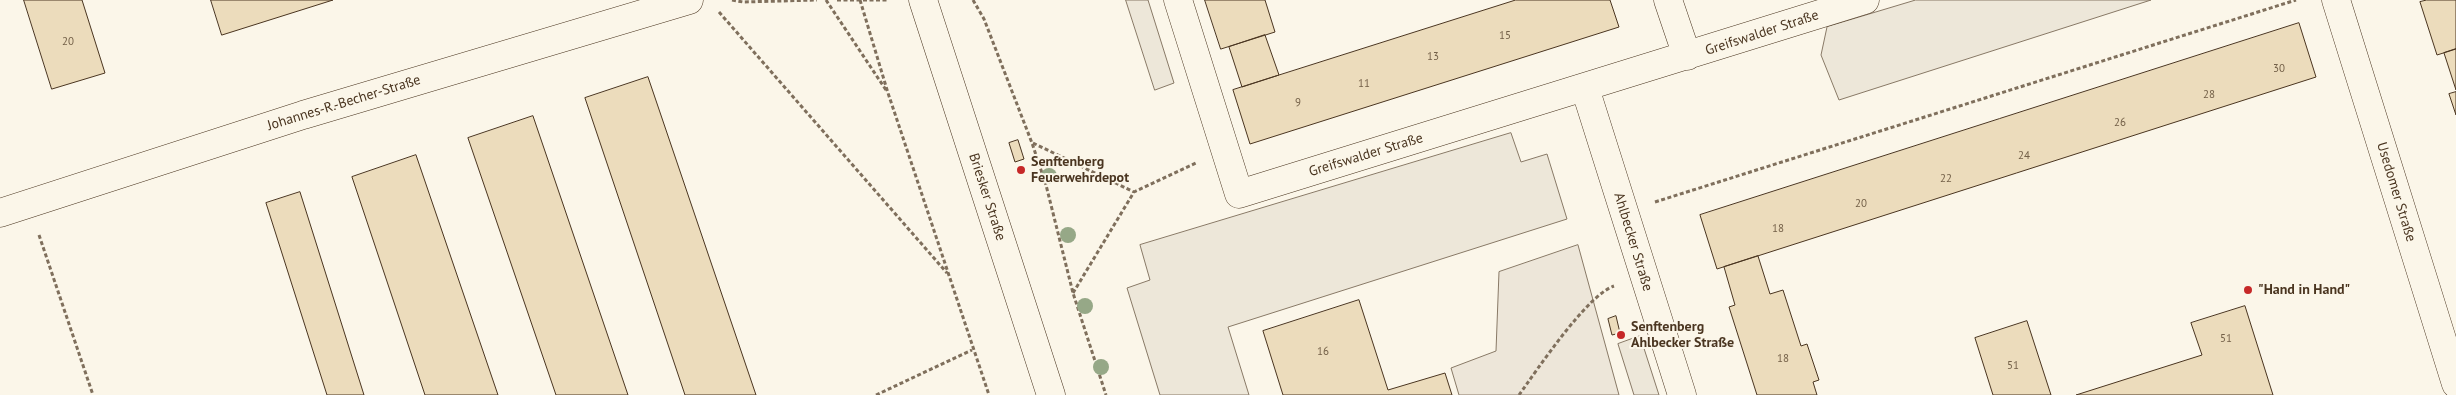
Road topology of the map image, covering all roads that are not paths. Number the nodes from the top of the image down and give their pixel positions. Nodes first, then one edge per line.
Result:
1 (689, 0) edge
2 (923, 0) edge
3 (1178, 0) edge
4 (1668, 0) edge
5 (1865, 0) edge
6 (2336, 0) edge
7 (1687, 56) junction
8 (1585, 88) junction
9 (8, 207) edge
10 (2456, 384) edge
11 (1051, 395) edge
12 (1682, 395) edge

1 - 9 street, Johannes-R.-Becher-Straße
2 - 11 street, Briesker Straße
3 - 8 street, Greifswalder Straße
4 - 7 street, Greifswalder Straße
5 - 7 street, Greifswalder Straße
6 - 10 street, Usedomer Straße
7 - 8 street, Greifswalder Straße
8 - 12 street, Ahlbecker Straße

